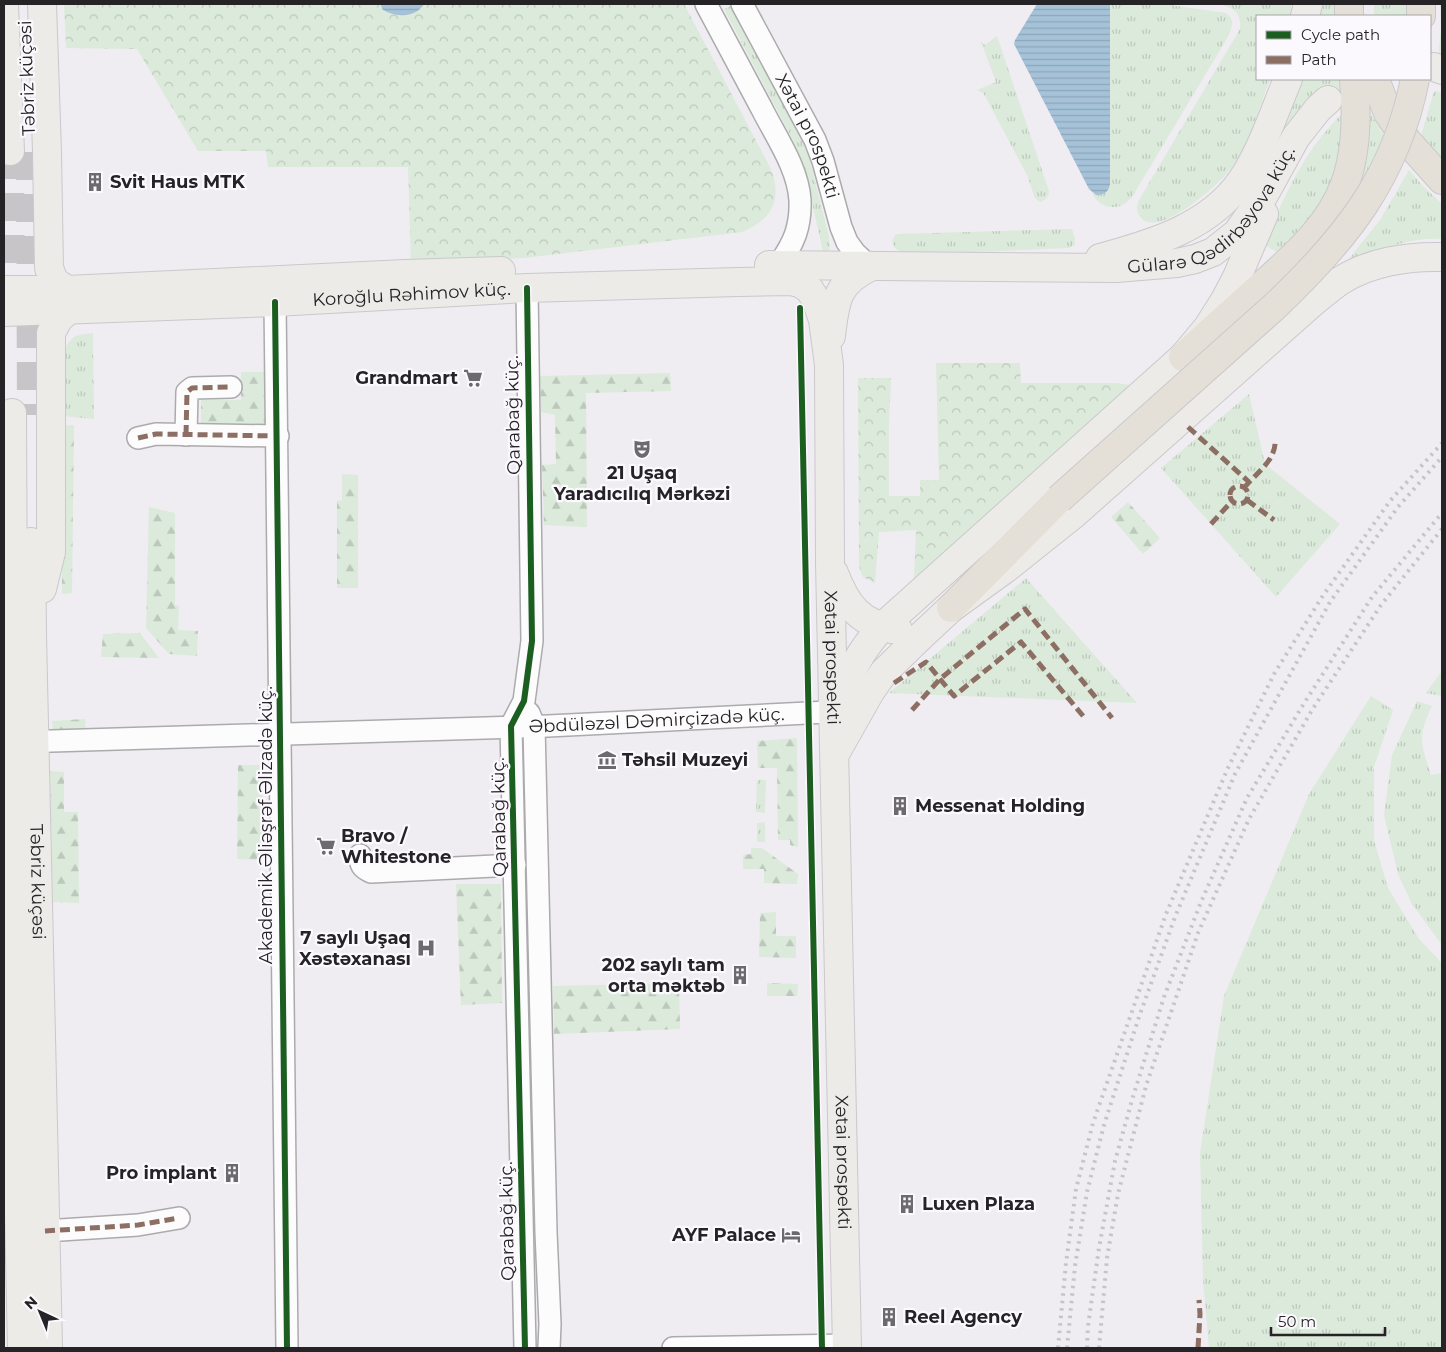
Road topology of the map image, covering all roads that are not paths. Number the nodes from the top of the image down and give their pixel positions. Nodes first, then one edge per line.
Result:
1 (4, 4) edge
2 (24, 4) edge
3 (42, 4) edge
4 (706, 4) edge
5 (742, 4) edge
6 (1288, 80) edge
7 (1354, 80) edge
8 (1375, 80) edge
9 (1426, 80) edge
10 (1328, 100) dead end
11 (1289, 150) junction
12 (1442, 180) edge
13 (1442, 257) edge
14 (779, 264) junction
15 (1283, 266) junction
16 (870, 267) junction
17 (1065, 268) junction
18 (526, 288) junction
19 (4, 290) edge
20 (68, 301) junction
21 (275, 302) junction
22 (1312, 303) junction
23 (4, 312) edge
24 (829, 353) junction
25 (1183, 357) junction
26 (231, 386) dead end
27 (22, 414) tunnel mouth
28 (186, 434) junction
29 (278, 436) junction
30 (138, 438) dead end
31 (830, 563) junction
32 (4, 605) edge
33 (951, 608) junction
34 (881, 628) junction
35 (22, 635) junction
36 (524, 701) junction
37 (847, 711) junction
38 (534, 725) junction
39 (512, 726) junction
40 (280, 735) junction
41 (17, 742) edge
42 (360, 855) dead end
43 (515, 865) junction
44 (521, 1160) junction
45 (544, 1160) junction
46 (179, 1218) dead end
47 (45, 1231) junction
48 (523, 1232) junction
49 (546, 1232) junction
50 (847, 1346) edge
51 (22, 1348) edge
52 (48, 1348) edge
53 (287, 1348) edge
54 (525, 1348) edge
55 (549, 1348) edge
56 (673, 1348) edge

1 - 2 main road, Təbriz küçəsi
3 - 20 main road
4 - 14 street, Xətai prospekti
5 - 16 street, Xətai prospekti
6 - 17 main road, Gülarə Qədirbəyova küç.
7 - 15 highway
8 - 12 highway
9 - 33 highway, bridge
10 - 11 main road, Gülarə Qədirbəyova küç.
11 - 17 main road, Gülarə Qədirbəyova küç.
11 - 25 main road
13 - 22 main road
14 - 16 main road, Koroğlu Rəhimov küç.
14 - 20 main road, Koroğlu Rəhimov küç.
15 - 22 main road
15 - 25 highway
16 - 17 main road, Gülarə Qədirbəyova küç.
16 - 24 main road
18 - 21 main road, Koroğlu Rəhimov küç.
18 - 24 main road, Koroğlu Rəhimov küç.
18 - 36 street, Qarabağ küç.
19 - 20 main road, Koroğlu Rəhimov küç.
20 - 21 main road, Koroğlu Rəhimov küç.
20 - 23 main road, Koroğlu Rəhimov küç.
20 - 35 main road
21 - 29 street, Akademik Əliəşrəf Əlizadə küç.
22 - 33 main road
24 - 31 main road, Xətai prospekti
25 - 34 main road
26 - 28 street
27 - 35 main road, Təbriz küçəsi
28 - 29 street
28 - 30 street
29 - 40 street, Akademik Əliəşrəf Əlizadə küç.
31 - 34 main road
31 - 37 main road, Xətai prospekti
32 - 35 main road
33 - 34 main road
33 - 37 main road
34 - 37 main road
35 - 41 main road, Təbriz küçəsi
36 - 38 street, Qarabağ küç.
36 - 39 street, Qarabağ küç.
37 - 38 street, Əbdüləzəl DƏmirçizadə küç.
37 - 50 main road, Xətai prospekti
38 - 39 street, Əbdüləzəl DƏmirçizadə küç.
38 - 45 street, Qarabağ küç.
39 - 40 street, Əbdüləzəl DƏmirçizadə küç.
39 - 43 street, Qarabağ küç.
40 - 41 street, Əbdüləzəl DƏmirçizadə küç.
40 - 53 street, Akademik Əliəşrəf Əlizadə küç.
41 - 47 main road, Təbriz küçəsi
41 - 51 main road, Təbriz küçəsi
42 - 43 street
43 - 44 street, Qarabağ küç.
44 - 45 street
44 - 48 street, Qarabağ küç.
45 - 49 street, Qarabağ küç.
46 - 47 street
47 - 52 main road, Təbriz küçəsi
48 - 49 street
48 - 54 street, Qarabağ küç.
49 - 55 street, Qarabağ küç.
50 - 56 street

